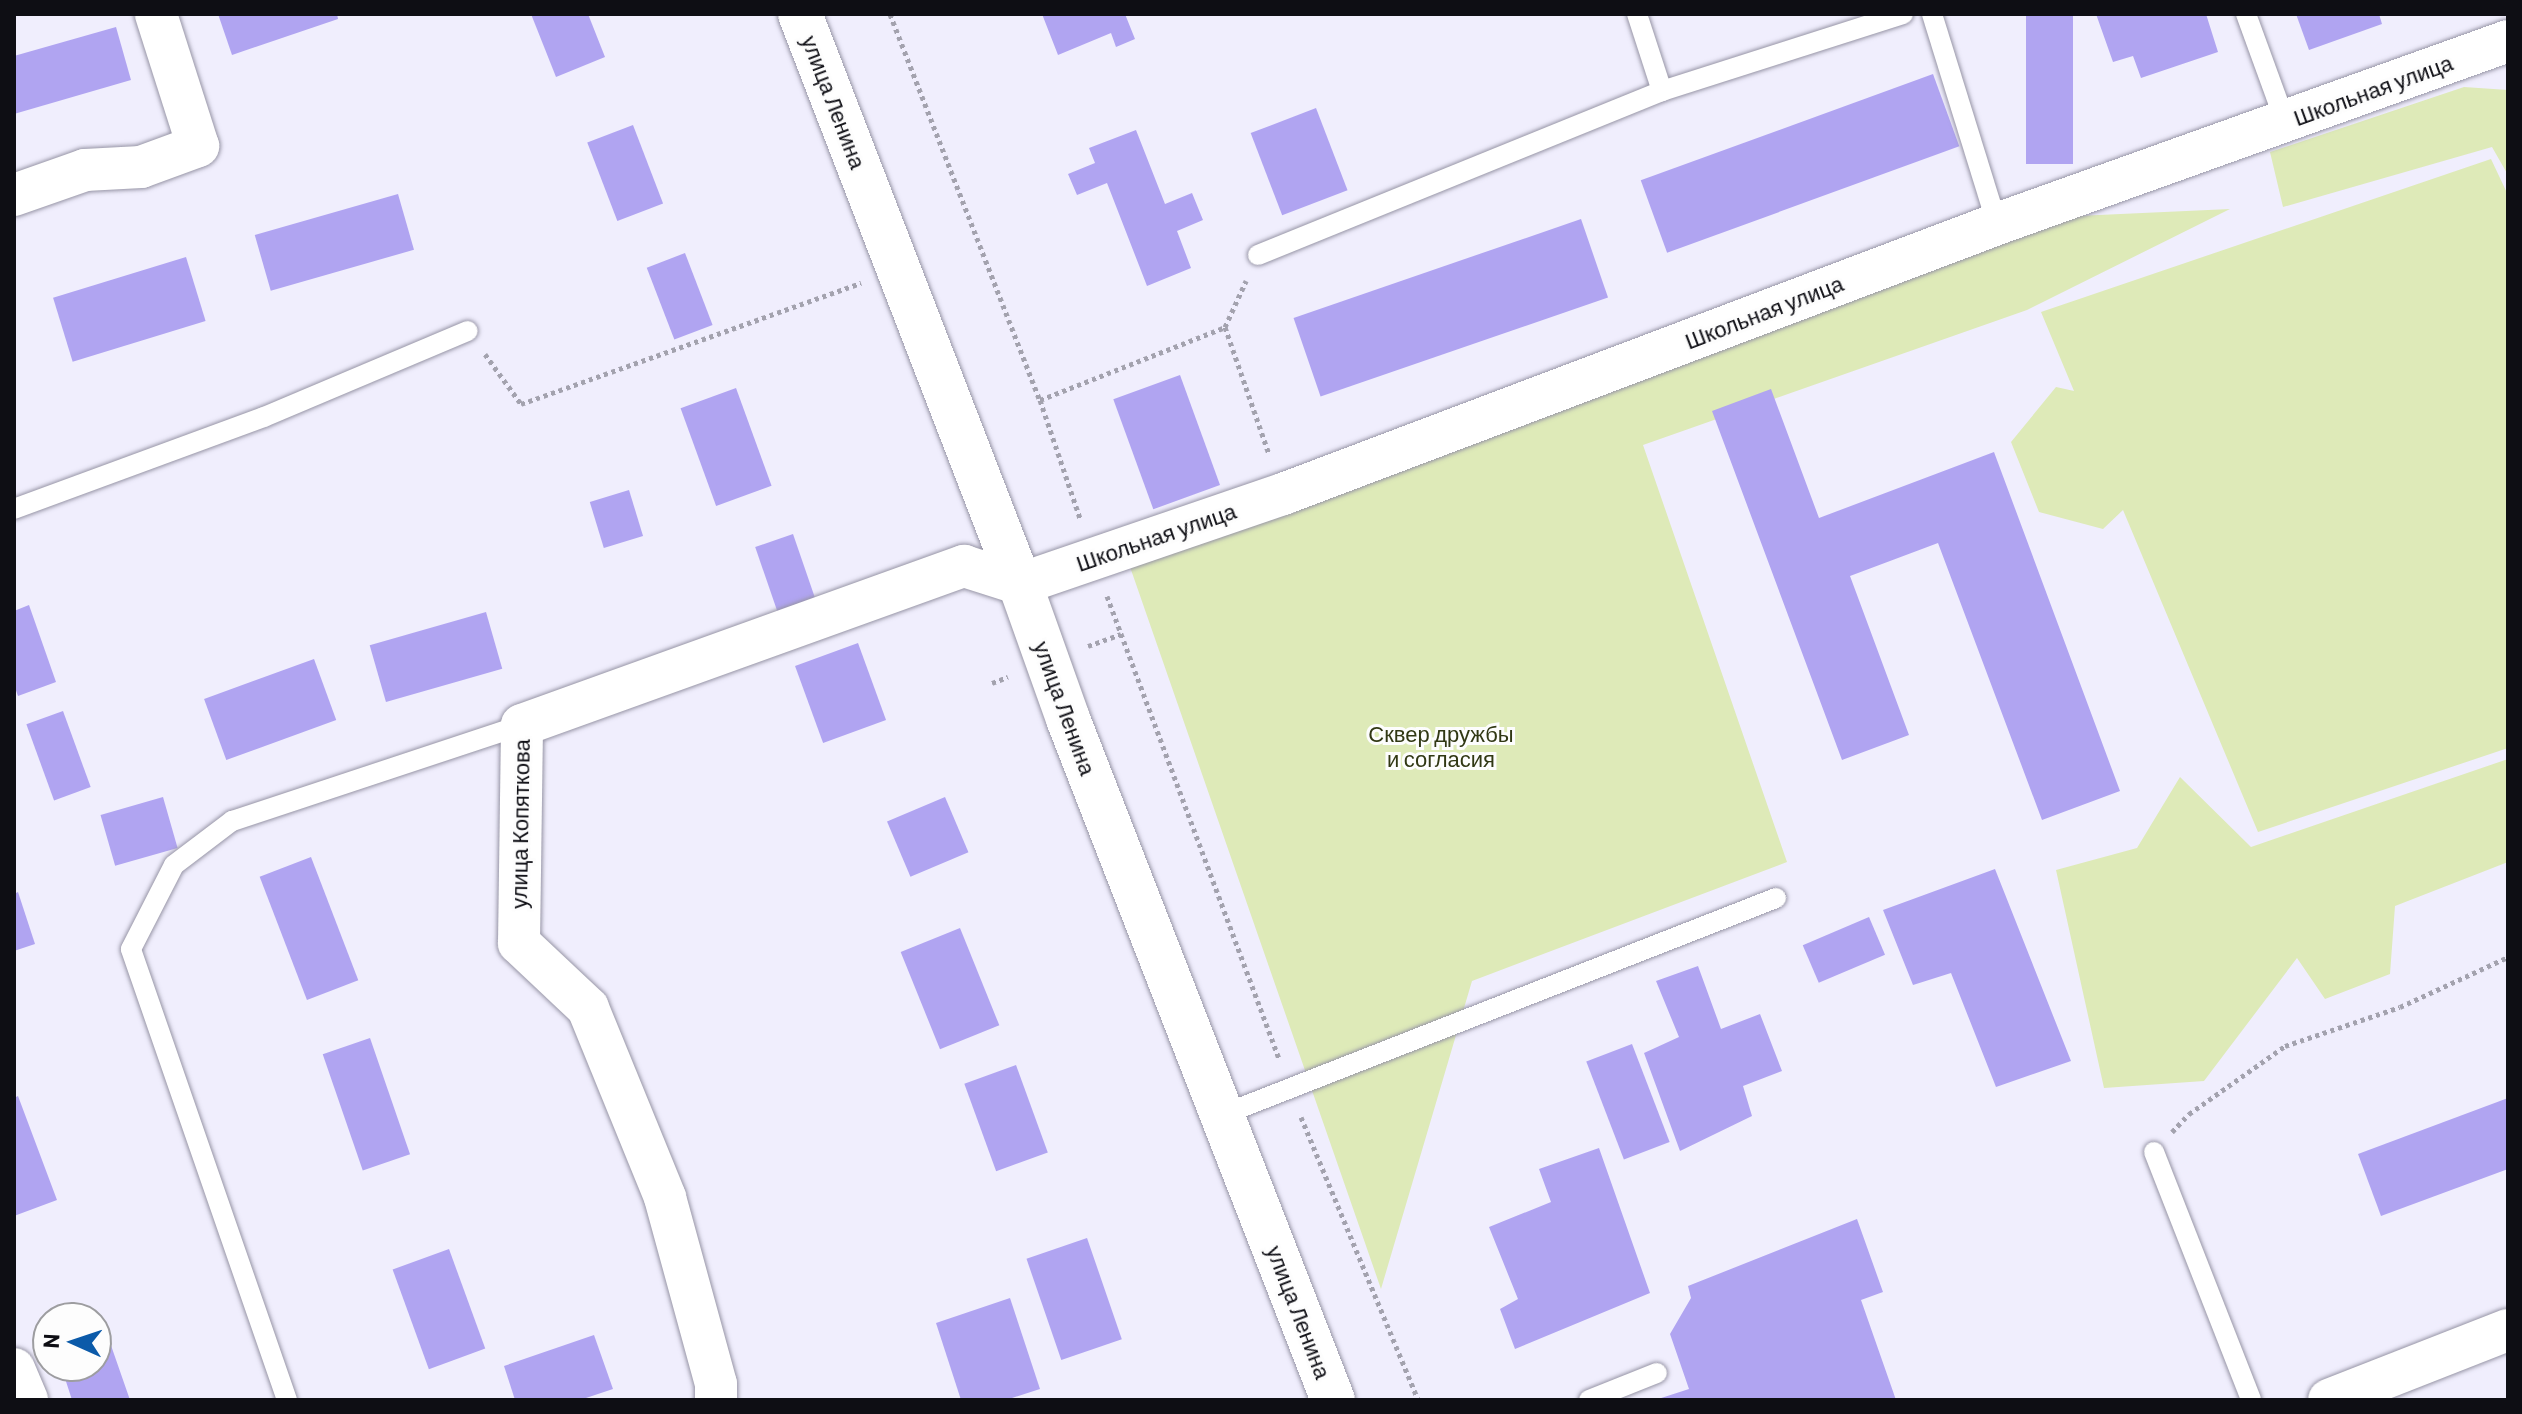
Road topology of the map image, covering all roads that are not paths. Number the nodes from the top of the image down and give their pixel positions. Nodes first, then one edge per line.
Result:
1 (156, 14) edge
2 (800, 14) edge
3 (1637, 14) edge
4 (1903, 14) edge
5 (1932, 14) edge
6 (2246, 14) edge
7 (2508, 41) edge
8 (1662, 91) junction
9 (2285, 121) junction
10 (14, 195) edge
11 (1997, 224) junction
12 (1258, 255) road end
13 (468, 331) road end
14 (14, 509) edge
15 (1020, 584) junction
16 (522, 725) junction
17 (1776, 898) dead end
18 (1222, 1115) junction
19 (2154, 1152) road end
20 (2508, 1330) edge
21 (14, 1369) edge
22 (1657, 1373) dead end
23 (27, 1400) edge
24 (287, 1400) edge
25 (716, 1400) edge
26 (1333, 1400) edge
27 (1589, 1400) edge
28 (2251, 1400) edge
29 (2329, 1400) edge

1 - 10 street
2 - 15 main road, улица Ленина
3 - 8 lane
4 - 8 lane
5 - 11 lane
6 - 9 lane
7 - 9 street, Школьная улица
8 - 12 lane
9 - 11 street, Школьная улица
11 - 15 street, Школьная улица
13 - 14 lane
15 - 16 street, улица Копяткова
15 - 18 main road, улица Ленина
16 - 24 lane
16 - 25 street, улица Копяткова
17 - 18 lane
18 - 26 main road, улица Ленина
19 - 28 lane
20 - 29 street
21 - 23 street
22 - 27 lane

